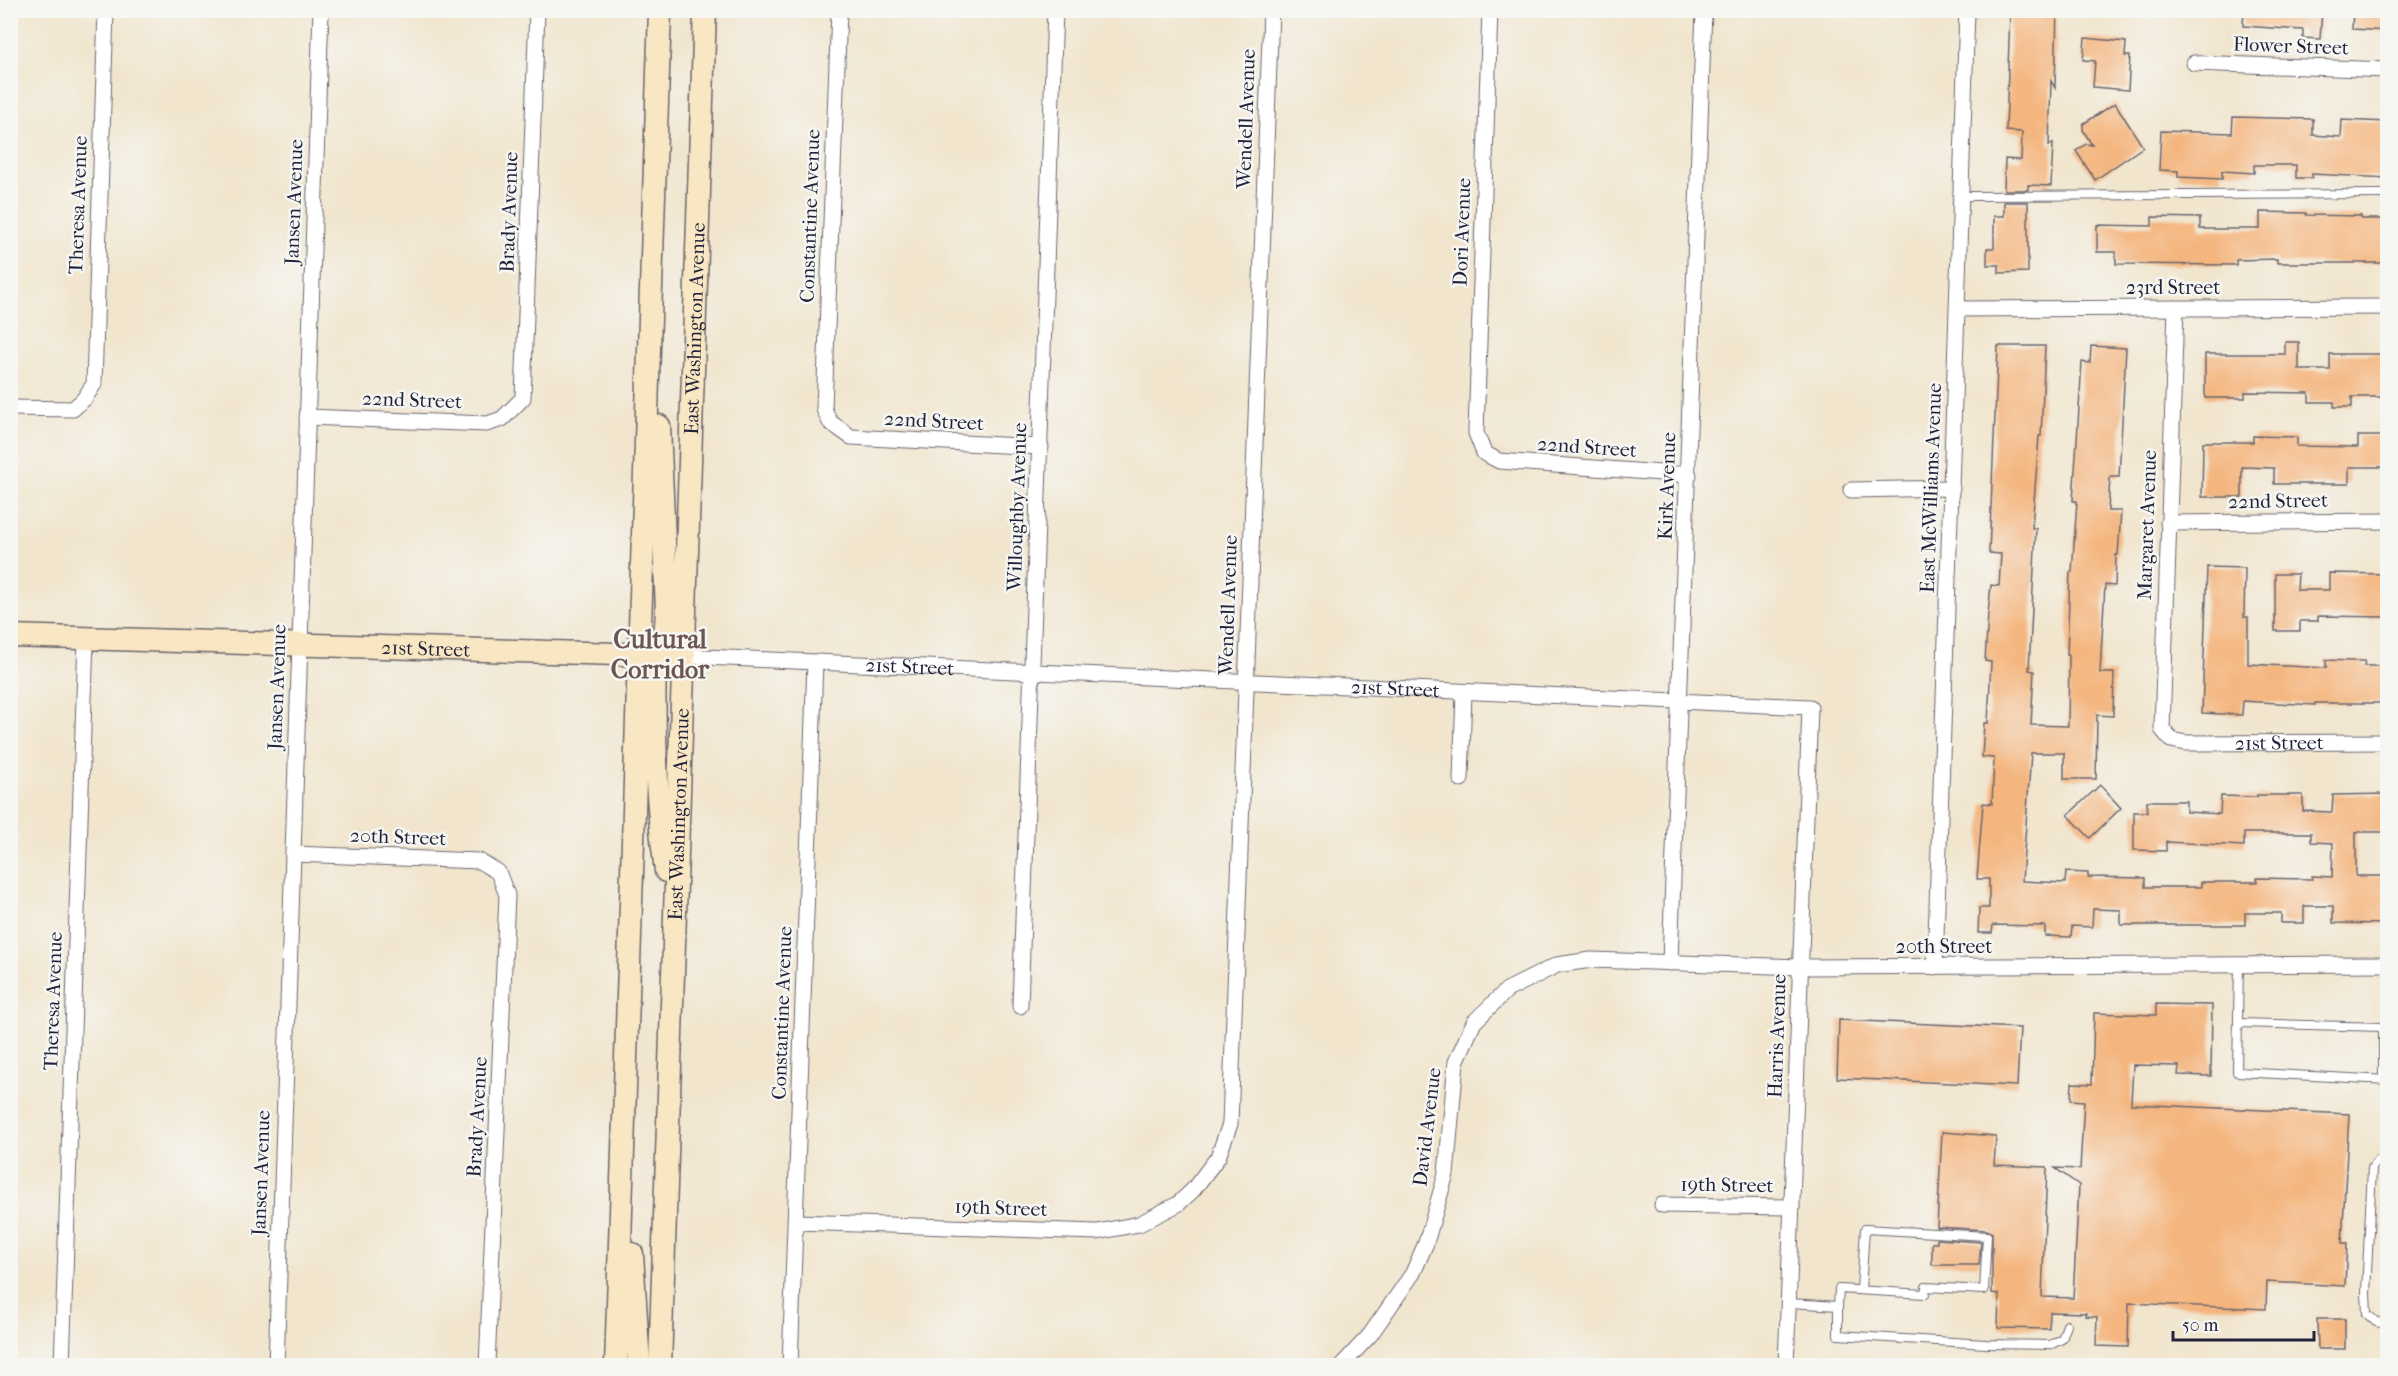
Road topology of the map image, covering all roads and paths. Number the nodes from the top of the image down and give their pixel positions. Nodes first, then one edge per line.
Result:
1 (106, 10) edge
2 (321, 10) edge
3 (537, 10) edge
4 (660, 10) edge
5 (705, 10) edge
6 (839, 10) edge
7 (1055, 10) edge
8 (1271, 10) edge
9 (1490, 10) edge
10 (1704, 10) edge
11 (1967, 10) edge
12 (2194, 63) dead end
13 (2388, 70) edge
14 (2388, 194) edge
15 (1962, 196) junction
16 (2388, 307) edge
17 (2176, 308) junction
18 (1958, 309) junction
19 (10, 408) edge
20 (512, 412) joint
21 (307, 417) junction
22 (830, 422) joint
23 (1041, 447) junction
24 (1484, 453) joint
25 (1689, 475) junction
26 (1952, 488) junction
27 (1851, 490) dead end
28 (2388, 521) edge
29 (2168, 523) junction
30 (10, 636) edge
31 (86, 638) junction
32 (300, 644) junction
33 (660, 655) junction
34 (815, 662) junction
35 (1032, 672) junction
36 (1246, 682) junction
37 (1464, 692) junction
38 (1680, 701) junction
39 (1810, 707) joint
40 (2171, 740) joint
41 (2388, 742) edge
42 (1461, 779) dead end
43 (293, 854) junction
44 (498, 872) joint
45 (1670, 963) junction
46 (2388, 964) edge
47 (2239, 965) junction
48 (1801, 967) junction
49 (1935, 967) junction
50 (1507, 990) joint
51 (1020, 1006) dead end
52 (2238, 1023) junction
53 (2385, 1080) edge
54 (624, 1121) junction
55 (2388, 1156) edge
56 (1193, 1190) joint
57 (1662, 1205) dead end
58 (1792, 1208) junction
59 (796, 1222) junction
60 (1861, 1290) junction
61 (1790, 1303) junction
62 (1838, 1306) junction
63 (2388, 1324) edge
64 (2067, 1325) dead end
65 (62, 1365) edge
66 (276, 1365) edge
67 (487, 1365) edge
68 (616, 1365) edge
69 (639, 1365) edge
70 (660, 1365) edge
71 (790, 1365) edge
72 (1341, 1365) edge
73 (1786, 1365) edge

1 - 19 street, Theresa Avenue
2 - 21 street, Jansen Avenue
3 - 20 street, Brady Avenue
4 - 33 main road, East Washington Avenue
5 - 33 main road, East Washington Avenue
6 - 22 street, Constantine Avenue
7 - 23 street, Willoughby Avenue
8 - 36 street, Wendell Avenue
9 - 24 street, Dori Avenue
10 - 25 street, Kirk Avenue
11 - 15 street, East McWilliams Avenue
12 - 13 street, Flower Street
14 - 15 lane
15 - 18 street, East McWilliams Avenue
16 - 17 street, 23rd Street
17 - 18 street, 23rd Street
17 - 29 street, Margaret Avenue
18 - 26 street, East McWilliams Avenue
20 - 21 street, 22nd Street
21 - 32 street, Jansen Avenue
22 - 23 street, 22nd Street
23 - 35 street, Willoughby Avenue
24 - 25 street, 22nd Street
25 - 38 street, Kirk Avenue
26 - 27 street
26 - 49 street, East McWilliams Avenue
28 - 29 street, 22nd Street
29 - 40 street, Margaret Avenue
30 - 31 main road, 21st Street
31 - 32 main road, 21st Street
31 - 65 street, Theresa Avenue
32 - 33 main road, 21st Street
32 - 43 street, Jansen Avenue
33 - 34 street, 21st Street
33 - 54 main road, East Washington Avenue
33 - 70 main road, East Washington Avenue
34 - 35 street, 21st Street
34 - 59 street, Constantine Avenue
35 - 36 street, 21st Street
35 - 51 street, Willoughby Avenue
36 - 37 street, 21st Street
36 - 56 street, Wendell Avenue
37 - 38 street, 21st Street
37 - 42 street
38 - 39 street, 21st Street
38 - 45 street, Kirk Avenue
39 - 48 street, Harris Avenue
40 - 41 street, 21st Street
43 - 44 street, 20th Street
43 - 66 street, Jansen Avenue
44 - 67 street, Brady Avenue
45 - 48 street, 20th Street
45 - 50 street, 20th Street
46 - 47 street, 20th Street
47 - 49 street, 20th Street
47 - 52 lane
48 - 49 street, 20th Street
48 - 58 street, Harris Avenue
50 - 72 street, David Avenue
52 - 53 lane
52 - 53 lane
54 - 68 main road, East Washington Avenue
54 - 69 main road
55 - 63 lane
56 - 59 street, 19th Street
57 - 58 street, 19th Street
58 - 61 street, Harris Avenue
59 - 71 street, Constantine Avenue
60 - 60 lane
60 - 62 lane
61 - 62 lane
61 - 73 street, Harris Avenue
62 - 64 lane

